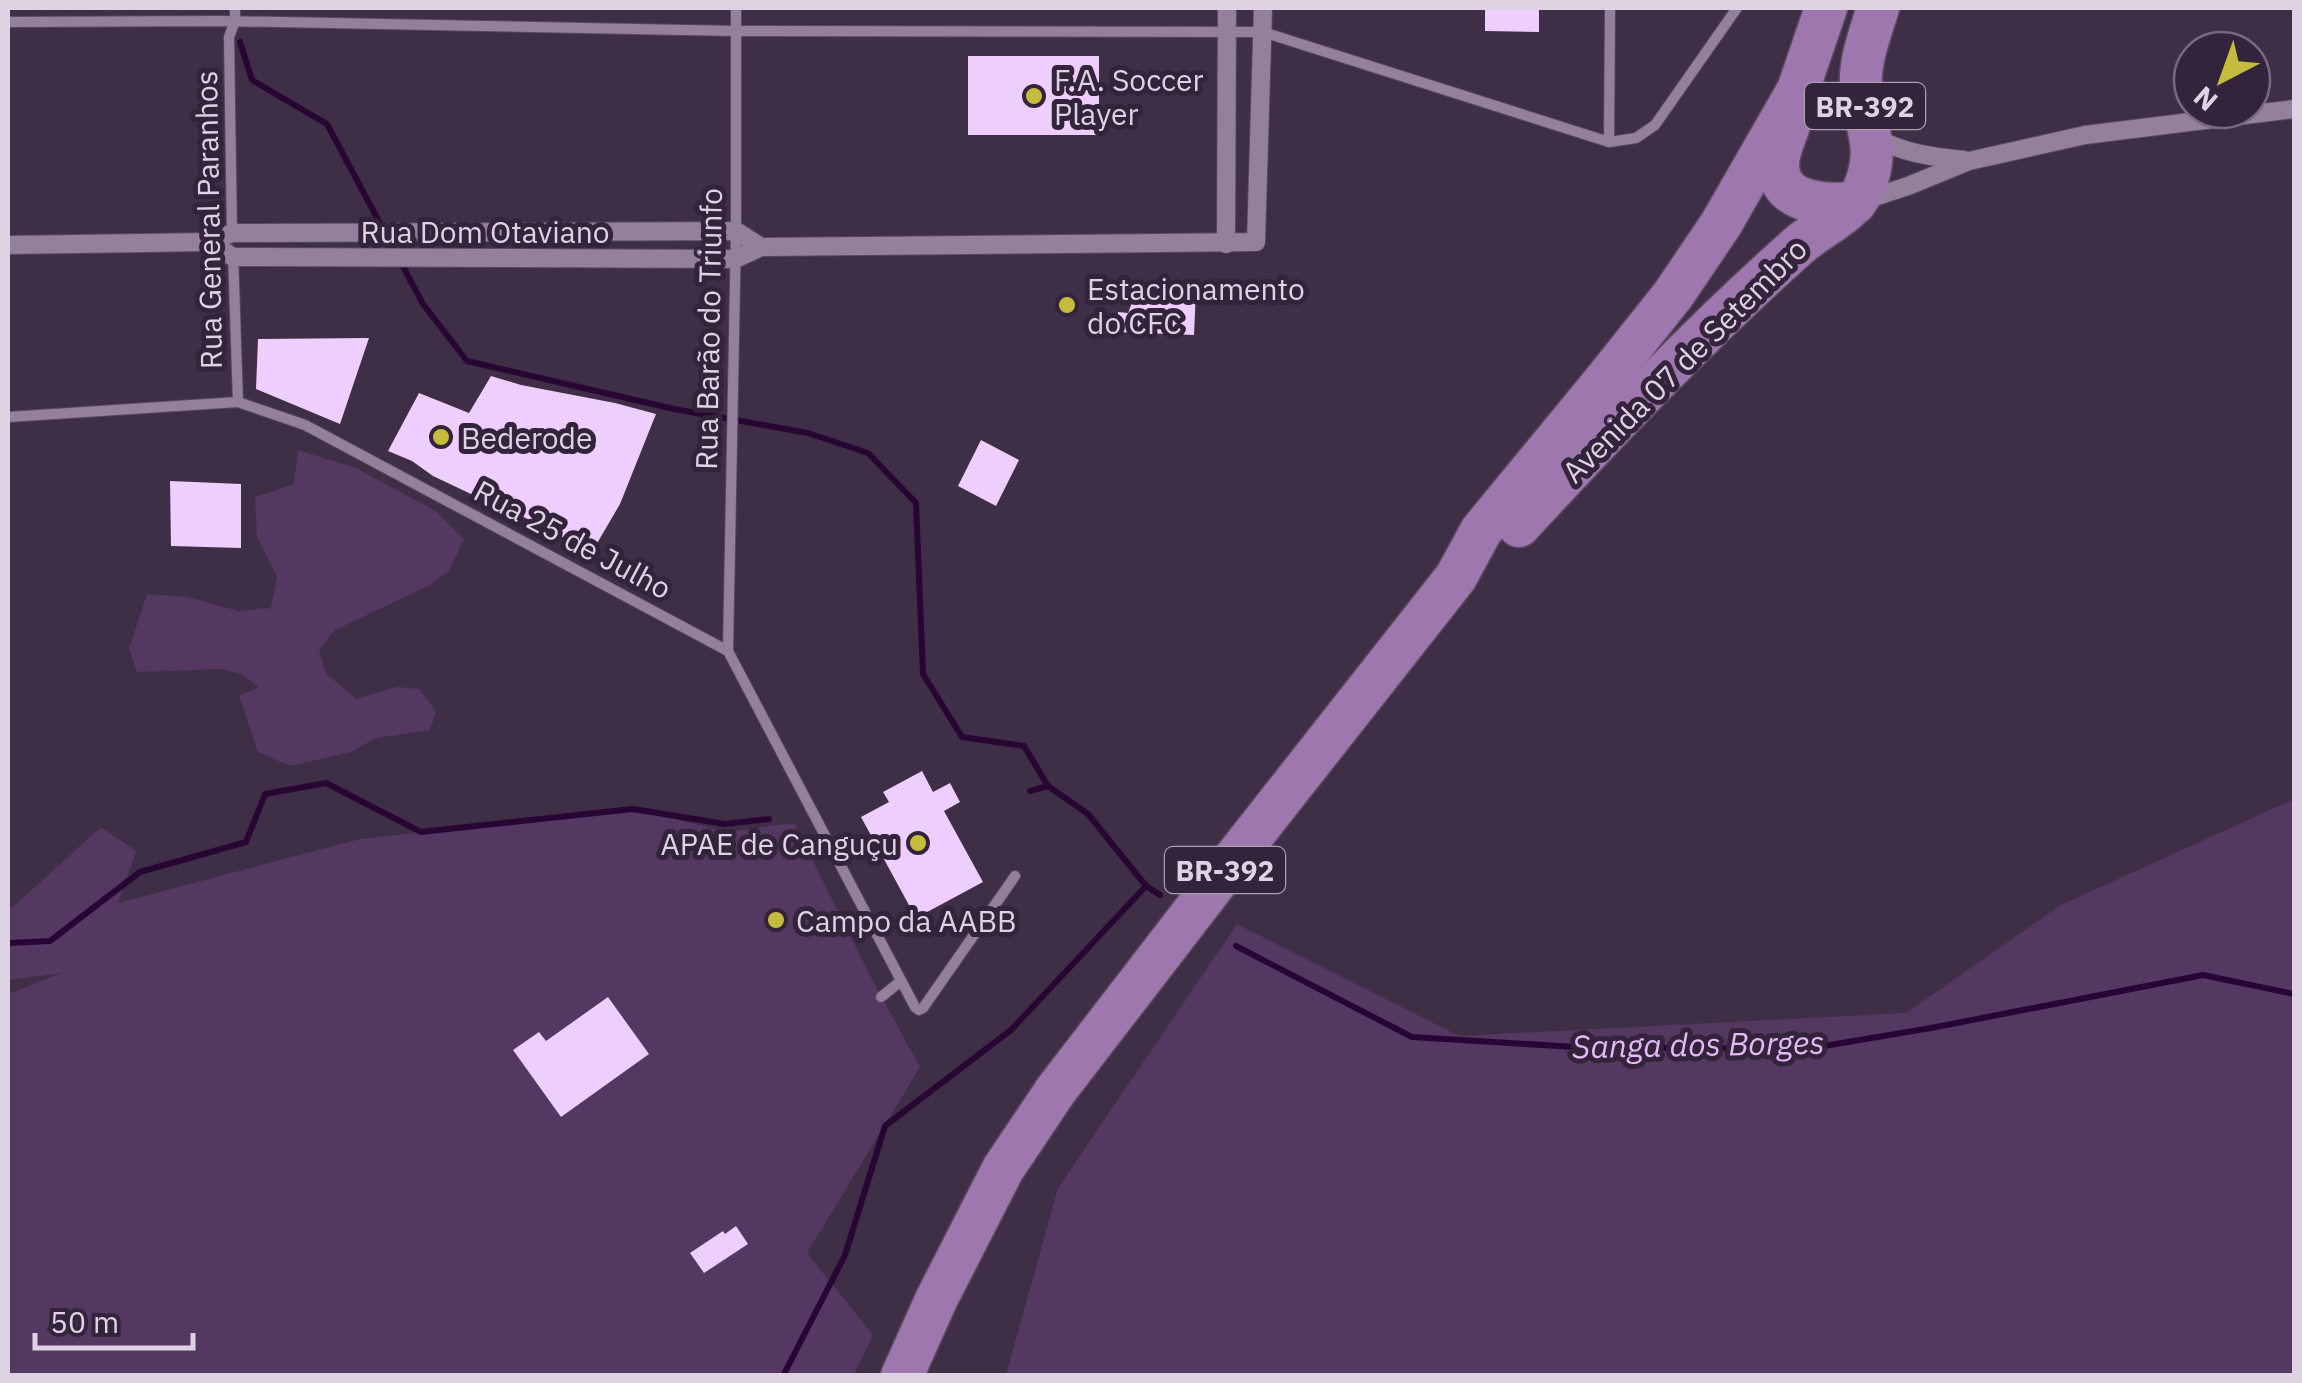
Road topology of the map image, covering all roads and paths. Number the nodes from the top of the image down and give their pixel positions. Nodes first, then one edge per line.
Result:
1 (222, 8) edge
2 (235, 8) edge
3 (736, 8) edge
4 (1226, 8) edge
5 (1263, 8) edge
6 (1610, 8) edge
7 (1738, 8) edge
8 (1826, 8) edge
9 (1878, 8) edge
10 (222, 20) junction
11 (235, 21) junction
12 (8, 22) edge
13 (1226, 31) junction
14 (736, 32) junction
15 (1263, 32) junction
16 (229, 37) junction
17 (1798, 90) junction
18 (2294, 109) edge
19 (1872, 136) junction
20 (1609, 142) junction
21 (1970, 160) junction
22 (1854, 203) junction
23 (736, 231) junction
24 (362, 232) junction
25 (516, 232) junction
26 (232, 233) junction
27 (210, 242) junction
28 (1226, 244) junction
29 (8, 245) edge
30 (762, 247) junction
31 (232, 257) junction
32 (364, 258) junction
33 (514, 258) junction
34 (735, 260) junction
35 (238, 402) junction
36 (8, 417) edge
37 (1456, 577) junction
38 (728, 650) junction
39 (1015, 876) dead end
40 (901, 981) junction
41 (881, 996) dead end
42 (902, 1376) edge

1 - 10 street, Rua General Paranhos
2 - 11 street, Rua General Paranhos
3 - 14 street, Rua Barão do Triunfo
4 - 13 street
5 - 15 street
6 - 20 street
7 - 20 street
8 - 17 highway, Avenida 07 de Setembro / BR-392
9 - 19 highway, BR-392
10 - 11 street
10 - 12 street
10 - 16 street, Rua General Paranhos
11 - 14 street
11 - 16 street, Rua General Paranhos
13 - 14 street
13 - 15 street
13 - 28 street
14 - 23 street, Rua Barão do Triunfo
15 - 20 street
15 - 28 street, Rua Dom Otaviano
16 - 26 street, Rua General Paranhos
17 - 22 highway
17 - 37 highway, Avenida 07 de Setembro / BR-392
18 - 21 street
19 - 21 street
19 - 22 highway, BR-392
21 - 22 street
22 - 37 highway, Avenida 07 de Setembro / BR-392
23 - 25 street, Rua Dom Otaviano
23 - 30 street
23 - 34 street, Rua Barão do Triunfo
24 - 25 street, Rua Dom Otaviano
24 - 26 street, Rua Dom Otaviano
24 - 32 street
25 - 33 street
26 - 27 street, Rua Dom Otaviano
26 - 31 street, Rua General Paranhos
27 - 29 street, Rua Dom Otaviano
27 - 31 street
28 - 30 street, Rua Dom Otaviano
30 - 34 street, Rua Dom Otaviano
31 - 32 street, Rua Dom Otaviano
31 - 35 street, Rua General Paranhos
32 - 33 street, Rua Dom Otaviano
33 - 34 street, Rua Dom Otaviano
34 - 38 street, Rua Barão do Triunfo
35 - 36 street, Rua 25 de Julho
35 - 38 street, Rua 25 de Julho
37 - 42 highway, Avenida 07 de Setembro / BR-392
38 - 40 street
39 - 40 street
40 - 41 street

